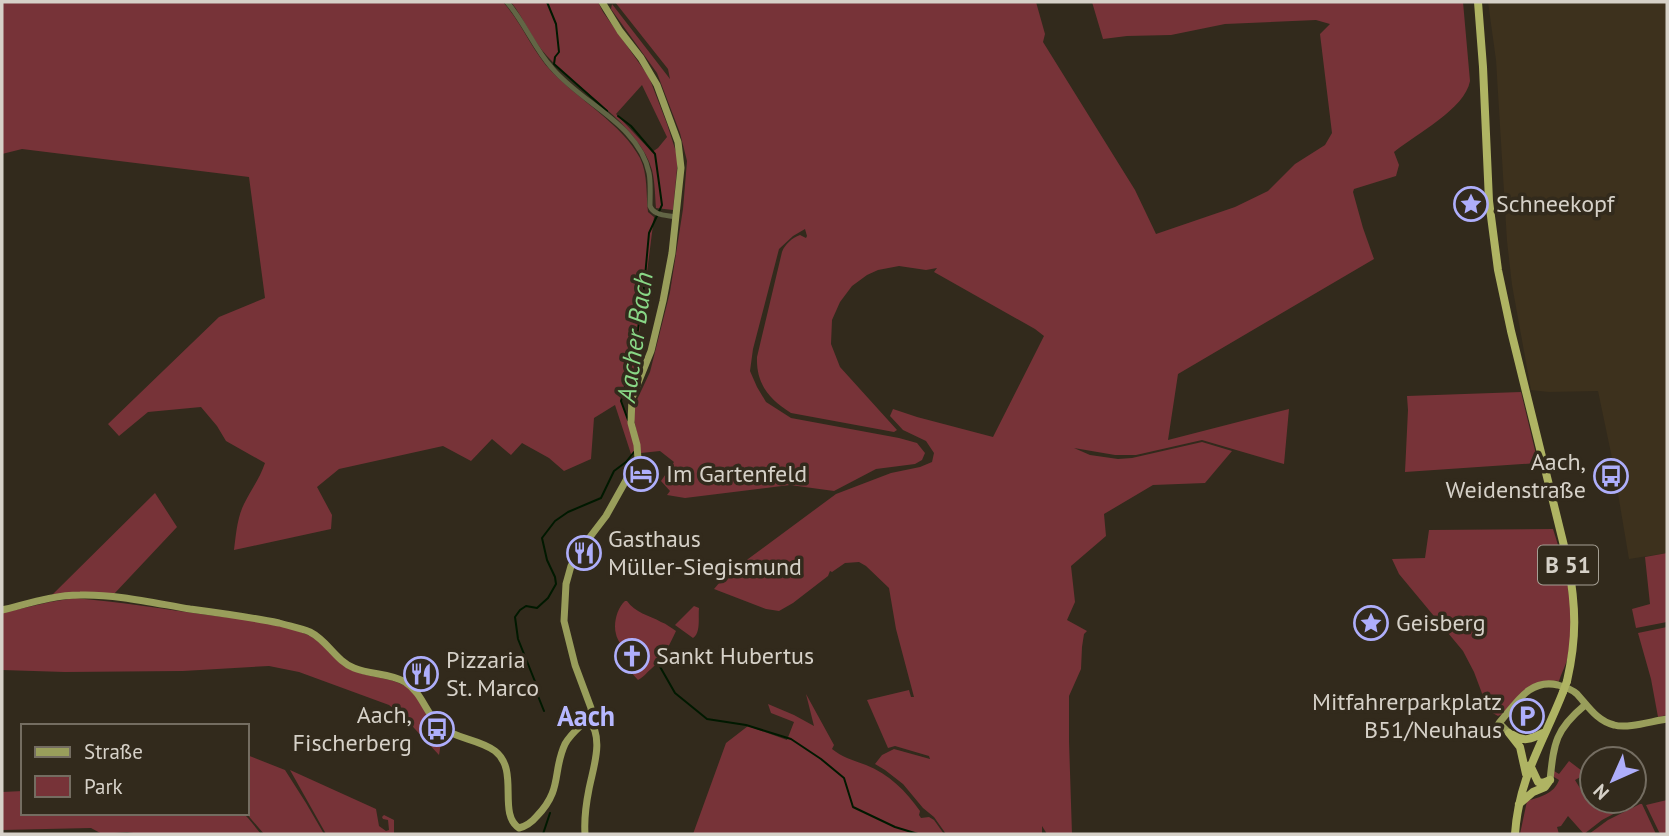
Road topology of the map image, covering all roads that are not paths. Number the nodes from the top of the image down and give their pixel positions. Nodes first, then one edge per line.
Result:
1 (507, 2) edge
2 (602, 2) edge
3 (1478, 2) edge
4 (676, 217) junction
5 (2, 610) edge
6 (1585, 705) junction
7 (588, 719) junction
8 (1667, 719) edge
9 (1545, 732) junction
10 (1509, 733) junction
11 (1530, 765) junction
12 (1526, 776) junction
13 (1550, 780) junction
14 (1519, 804) junction
15 (585, 834) edge
16 (1515, 834) edge

1 - 4 street
2 - 4 main road
3 - 9 highway, B 51, bridge
4 - 7 main road
5 - 7 main road
6 - 8 main road
6 - 10 main road
6 - 13 main road
7 - 15 main road
9 - 10 highway
9 - 11 highway, B 51
10 - 12 highway
11 - 12 highway, B 51
11 - 13 highway
12 - 14 highway, B 51
13 - 14 highway
14 - 16 highway, B 51

